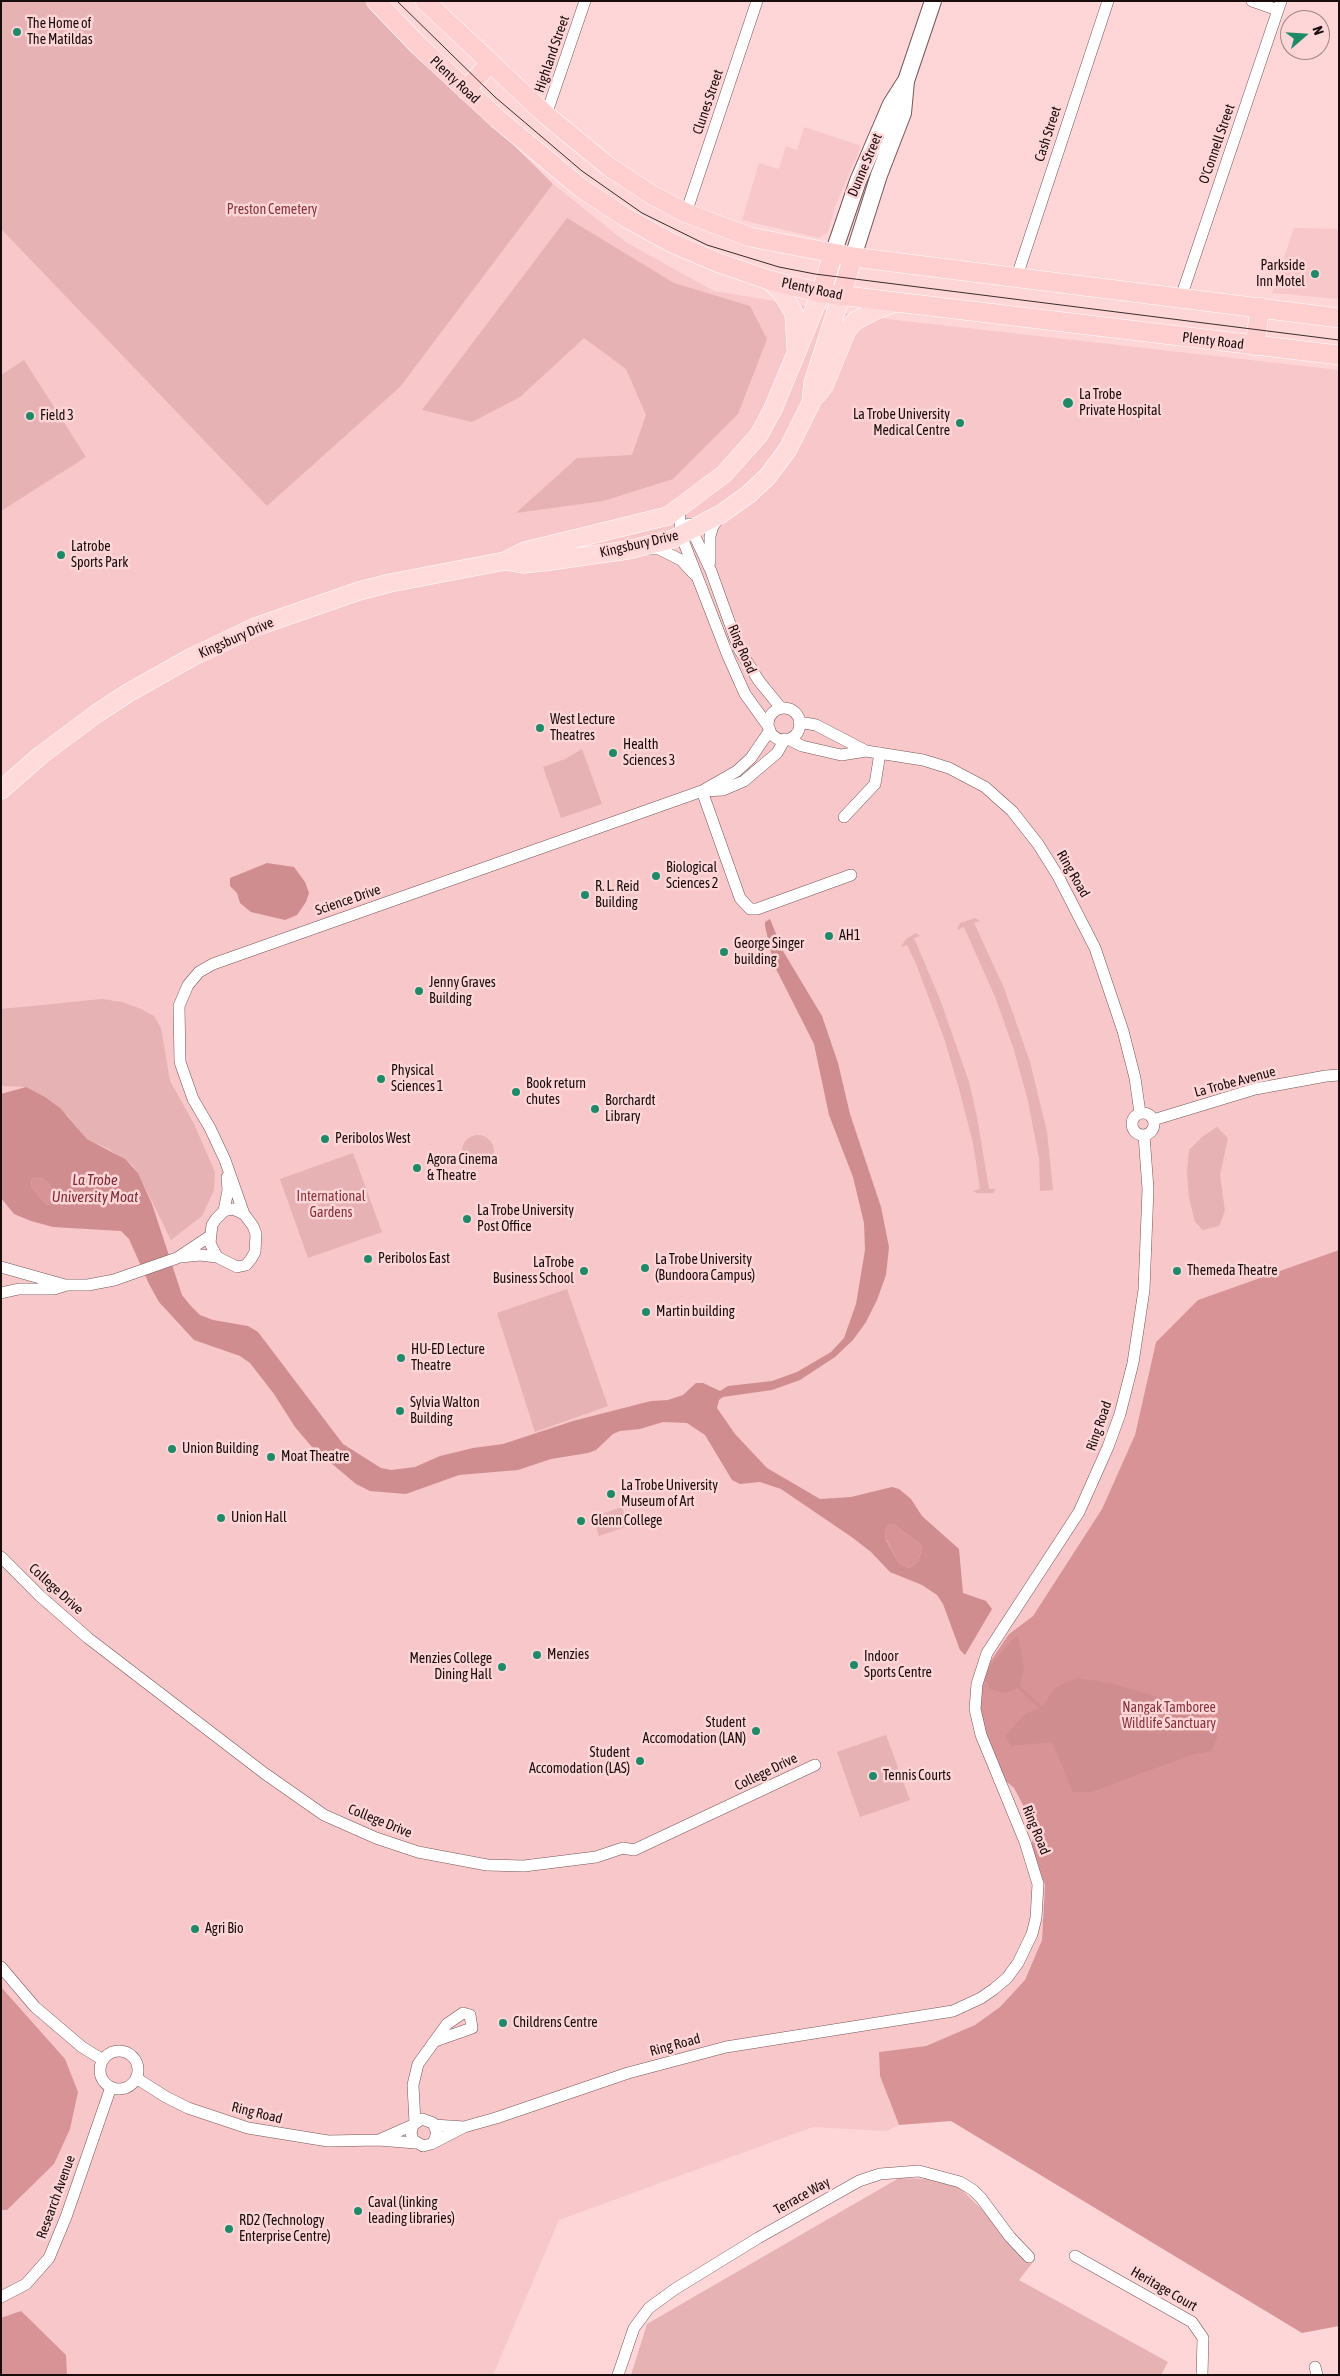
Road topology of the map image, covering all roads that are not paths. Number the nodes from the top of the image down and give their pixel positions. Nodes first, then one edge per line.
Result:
1 (376, 1) edge
2 (425, 1) edge
3 (585, 1) edge
4 (757, 1) edge
5 (933, 1) edge
6 (1108, 1) edge
7 (1252, 1) edge
8 (1279, 6) edge
9 (489, 64) junction
10 (906, 80) junction
11 (466, 90) junction
12 (546, 115) junction
13 (889, 150) junction
14 (868, 158) junction
15 (879, 175) junction
16 (686, 213) junction
17 (842, 222) junction
18 (833, 254) junction
19 (853, 257) junction
20 (1017, 276) junction
21 (768, 280) junction
22 (821, 293) junction
23 (841, 296) junction
24 (1182, 297) junction
25 (894, 304) junction
26 (1260, 307) junction
27 (1339, 318) edge
28 (1255, 346) junction
29 (796, 355) junction
30 (1339, 355) edge
31 (811, 403) junction
32 (679, 508) junction
33 (721, 514) junction
34 (687, 532) junction
35 (628, 550) junction
36 (505, 561) junction
37 (711, 571) junction
38 (698, 579) junction
39 (781, 708) junction
40 (799, 722) junction
41 (769, 728) junction
42 (787, 739) junction
43 (866, 751) junction
44 (880, 753) junction
45 (741, 776) junction
46 (1, 790) edge
47 (702, 791) junction
48 (844, 817) dead end
49 (851, 875) dead end
50 (1339, 1068) edge
51 (1326, 1076) junction
52 (1339, 1076) edge
53 (1140, 1113) junction
54 (1154, 1120) junction
55 (1144, 1135) junction
56 (225, 1160) junction
57 (224, 1211) junction
58 (244, 1214) junction
59 (210, 1236) junction
60 (217, 1257) junction
61 (177, 1258) junction
62 (1, 1267) edge
63 (67, 1285) junction
64 (1, 1293) edge
65 (1, 1558) edge
66 (815, 1765) dead end
67 (1, 1968) edge
68 (435, 2041) dead end
69 (102, 2060) junction
70 (136, 2078) junction
71 (111, 2087) junction
72 (414, 2092) junction
73 (432, 2123) junction
74 (414, 2124) junction
75 (464, 2127) junction
76 (379, 2140) junction
77 (434, 2141) junction
78 (415, 2143) junction
79 (1075, 2256) dead end
80 (1030, 2257) dead end
81 (1, 2297) edge
82 (1203, 2373) edge
83 (618, 2375) edge

1 - 11 highway, Plenty Road
2 - 9 highway
3 - 12 street, Highland Street
4 - 16 street, Clunes Street
5 - 10 main road, Dunne Street
6 - 20 street, Cash Street
7 - 8 street
8 - 24 street, O'Connell Street
9 - 11 highway
9 - 12 highway
10 - 13 main road, Dunne Street
10 - 14 main road, Dunne Street
11 - 21 highway, Plenty Road
12 - 16 highway
13 - 14 main road
13 - 15 main road, Dunne Street
14 - 17 main road, Dunne Street
15 - 17 main road
15 - 19 main road, Dunne Street
16 - 18 highway
17 - 18 main road, Dunne Street
18 - 19 highway
18 - 22 highway
19 - 20 highway
19 - 23 highway
20 - 24 highway
21 - 22 highway, Plenty Road
21 - 29 main road
22 - 23 highway, Plenty Road
22 - 29 main road, Kingsbury Drive
23 - 25 highway, Plenty Road
23 - 31 main road, Kingsbury Drive
24 - 26 highway
25 - 28 highway, Plenty Road
25 - 31 main road
26 - 27 highway
26 - 28 highway
28 - 30 highway, Plenty Road
29 - 32 main road, Kingsbury Drive
31 - 33 main road, Kingsbury Drive
32 - 34 street, Ring Road
32 - 36 main road, Kingsbury Drive
33 - 34 main road, Kingsbury Drive
33 - 37 street, Ring Road
34 - 35 main road, Kingsbury Drive
34 - 37 street, Ring Road
34 - 38 street, Ring Road
35 - 36 main road, Kingsbury Drive
35 - 38 street, Ring Road
36 - 46 main road, Kingsbury Drive
37 - 39 street, Ring Road
38 - 41 street, Ring Road
39 - 40 street
39 - 41 street
40 - 42 street
40 - 43 street, Ring Road
41 - 42 street
41 - 45 street, Science Drive
42 - 43 street, Ring Road
42 - 45 street, Science Drive
43 - 44 street, Ring Road
44 - 48 street
44 - 53 street, Ring Road
45 - 47 street, Science Drive
47 - 49 street
47 - 56 street, Science Drive
50 - 51 street, La Trobe Avenue
51 - 52 street, La Trobe Avenue
51 - 54 street, La Trobe Avenue
53 - 54 street
53 - 55 street
54 - 55 street
55 - 75 street, Ring Road
56 - 57 street, Science Drive
56 - 58 street, Science Drive
57 - 58 street
57 - 59 street
58 - 60 street
59 - 60 street
59 - 61 street
60 - 61 street
61 - 63 street
62 - 63 street
63 - 64 street
65 - 66 street, College Drive
67 - 69 street
68 - 72 street
69 - 70 street
69 - 71 street
70 - 71 street
70 - 76 street, Ring Road
71 - 81 street, Research Avenue
72 - 73 street
72 - 74 street
73 - 74 street
73 - 75 street, Ring Road
73 - 77 street
74 - 76 street, Ring Road
74 - 78 street
75 - 77 street
76 - 78 street, Ring Road
77 - 78 street
79 - 82 street, Heritage Court
80 - 83 street, Terrace Way

